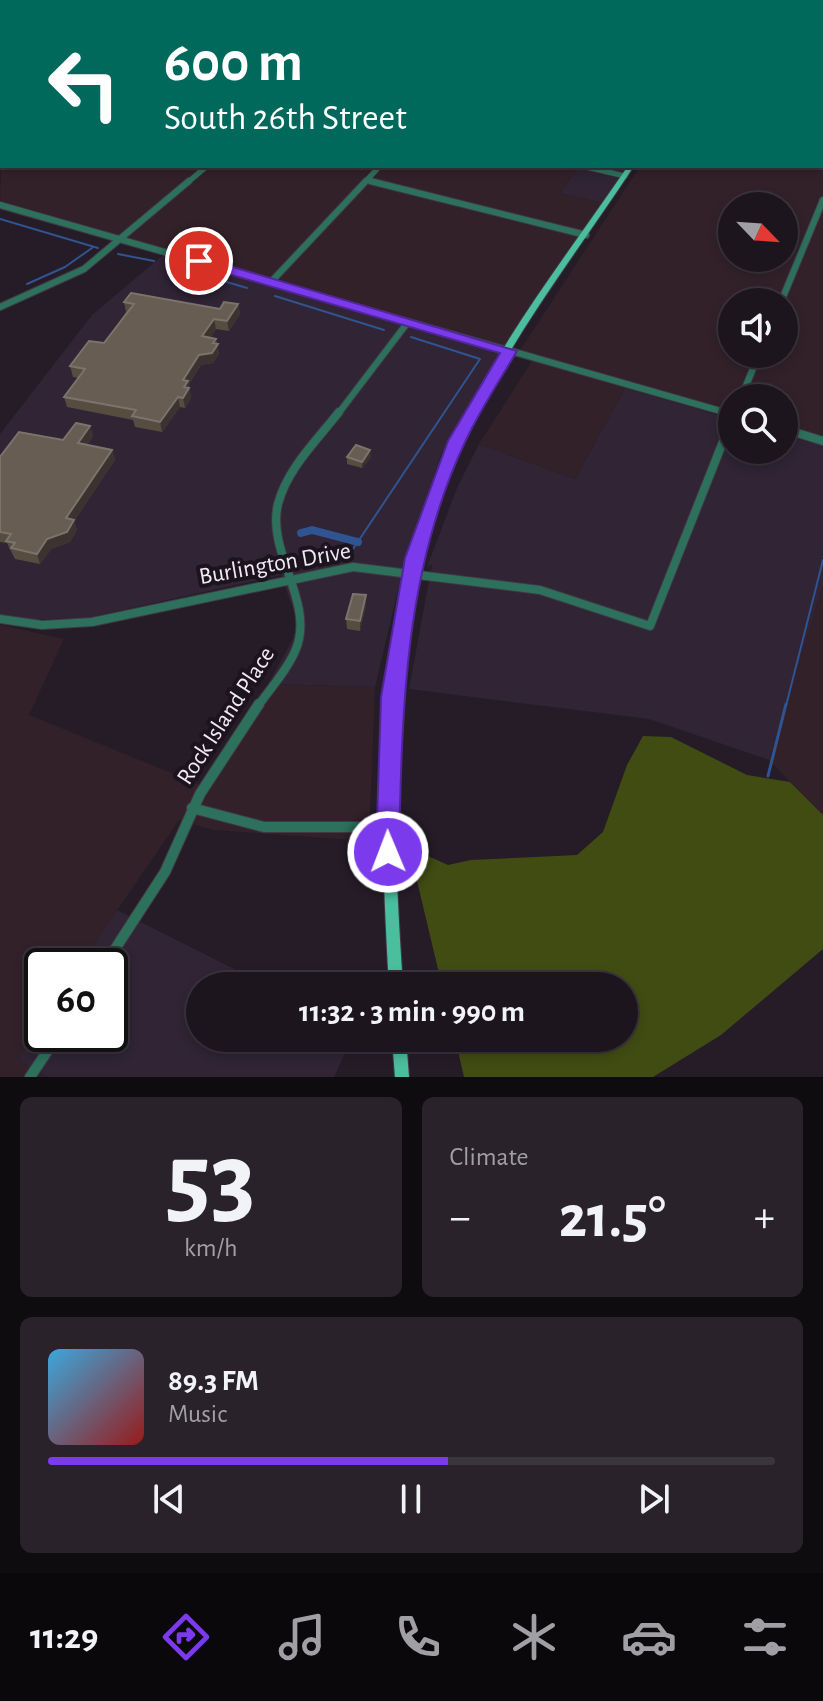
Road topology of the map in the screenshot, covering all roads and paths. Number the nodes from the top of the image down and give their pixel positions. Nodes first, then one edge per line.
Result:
1 (205, 168) edge
2 (378, 168) edge
3 (591, 168) edge
4 (630, 168) edge
5 (625, 176) junction
6 (367, 180) junction
7 (823, 200) edge
8 (0, 205) edge
9 (586, 235) junction
10 (121, 239) junction
11 (271, 282) junction
12 (787, 288) edge
13 (0, 307) edge
14 (408, 322) junction
15 (509, 351) junction
16 (718, 413) edge
17 (798, 433) edge
18 (823, 441) edge
19 (718, 453) edge
20 (411, 572) junction
21 (289, 578) junction
22 (0, 619) edge
23 (192, 808) junction
24 (387, 827) junction
25 (116, 948) edge
26 (395, 972) edge
27 (47, 1052) edge
28 (400, 1052) edge
29 (30, 1077) edge
30 (402, 1077) edge

1 - 10 street
2 - 6 street
3 - 5 street
4 - 5 main road
5 - 9 main road
6 - 9 street
6 - 11 street
7 - 12 street
8 - 10 street
9 - 15 main road
10 - 11 street
10 - 13 street
11 - 14 street
14 - 15 street
14 - 21 street, Rock Island Place
15 - 16 street
15 - 20 main road
17 - 18 street
19 - 20 street, Burlington Drive
20 - 21 street, Burlington Drive
20 - 24 main road
21 - 22 street, Burlington Drive
21 - 23 street, Rock Island Place
23 - 24 street
23 - 25 street, Rock Island Place
24 - 26 main road
27 - 29 street
28 - 30 main road

